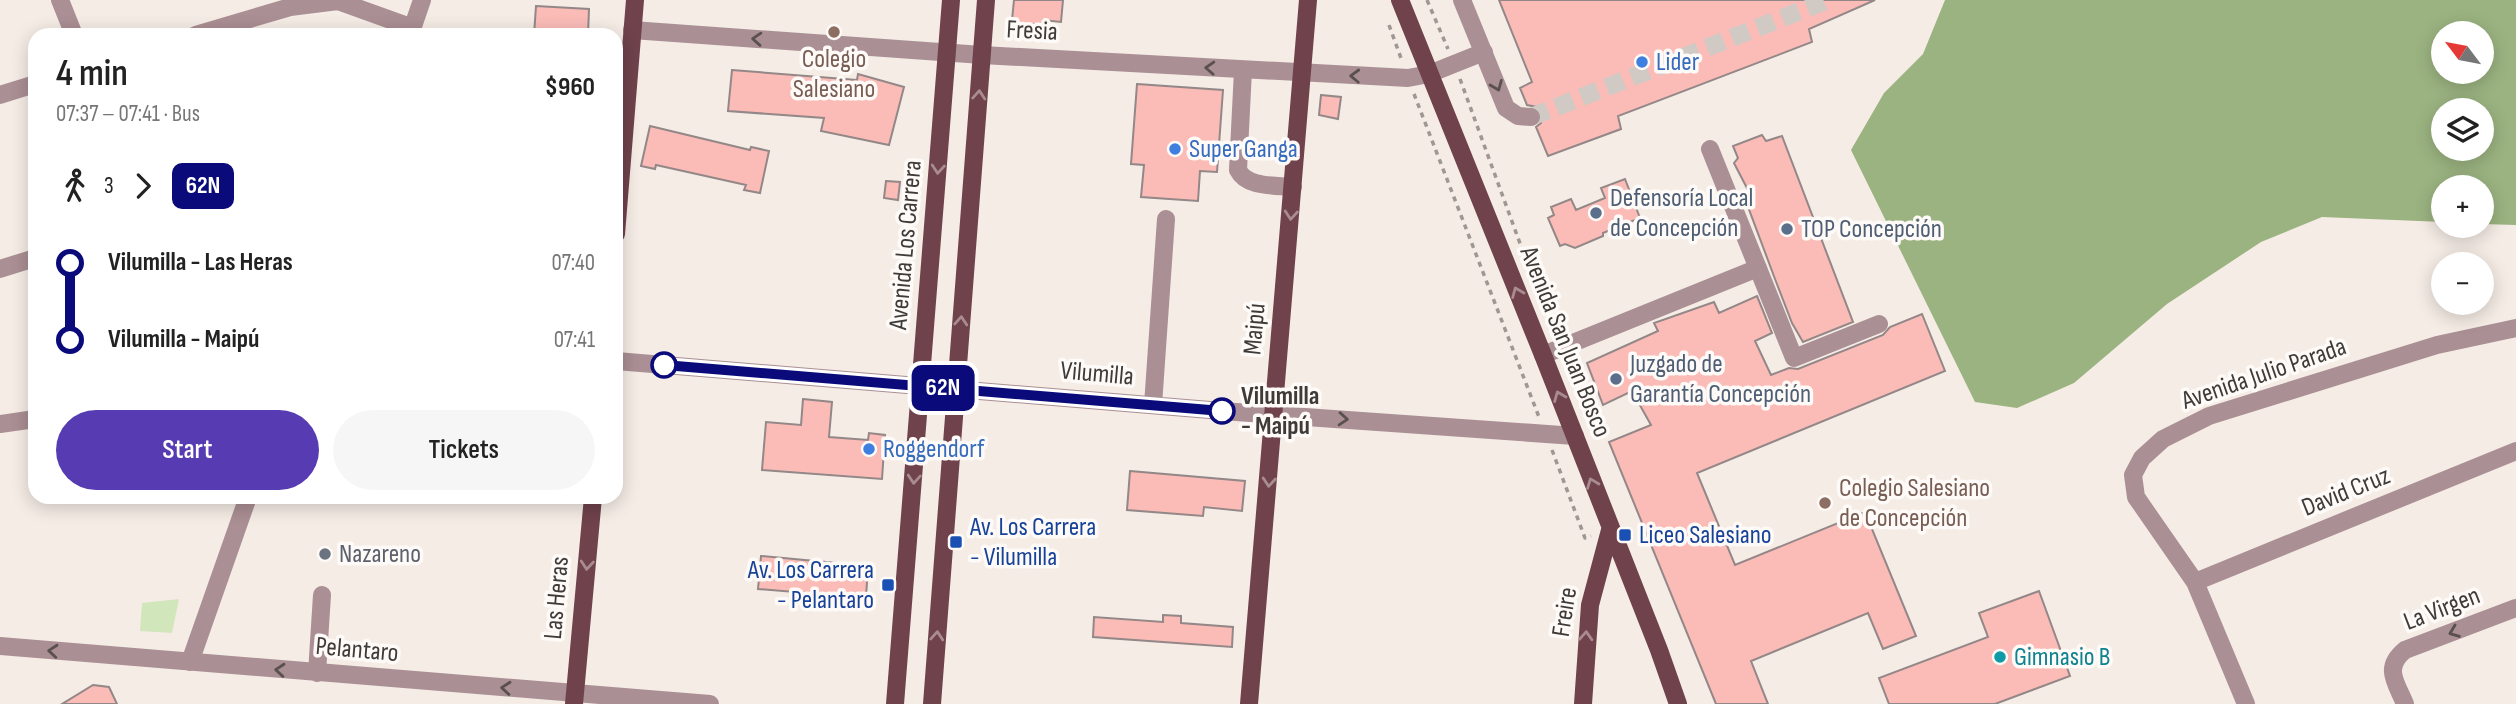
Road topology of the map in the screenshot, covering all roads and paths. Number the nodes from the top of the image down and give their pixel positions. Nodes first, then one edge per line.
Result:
1 (60, 0) edge
2 (422, 0) edge
3 (635, 0) edge
4 (951, 0) edge
5 (986, 0) edge
6 (1307, 0) edge
7 (1400, 0) edge
8 (1427, 0) edge
9 (1462, 0) edge
10 (1390, 25) dead end
11 (71, 28) edge
12 (220, 28) edge
13 (402, 28) edge
14 (412, 28) edge
15 (632, 30) junction
16 (948, 52) junction
17 (1484, 52) junction
18 (982, 55) junction
19 (1454, 64) junction
20 (1243, 70) junction
21 (1405, 70) junction
22 (1302, 74) junction
23 (1429, 74) junction
24 (28, 86) edge
25 (0, 95) edge
26 (1531, 117) dead end
27 (623, 145) edge
28 (1710, 149) dead end
29 (1293, 187) junction
30 (1166, 219) dead end
31 (28, 260) edge
32 (1758, 268) junction
33 (0, 269) edge
34 (1535, 284) dead end
35 (1879, 324) dead end
36 (2516, 328) edge
37 (1543, 355) junction
38 (623, 363) edge
39 (921, 387) junction
40 (956, 389) junction
41 (1153, 405) junction
42 (1275, 414) junction
43 (28, 420) edge
44 (0, 424) edge
45 (1546, 435) junction
46 (1575, 436) junction
47 (2516, 450) edge
48 (246, 504) edge
49 (592, 504) edge
50 (1610, 530) junction
51 (2195, 582) junction
52 (322, 595) dead end
53 (2516, 608) edge
54 (0, 646) edge
55 (190, 662) junction
56 (317, 673) junction
57 (574, 699) edge
58 (710, 704) edge
59 (895, 704) edge
60 (932, 704) edge
61 (1249, 704) edge
62 (1583, 704) edge
63 (1678, 704) edge
64 (2245, 704) edge
65 (2405, 704) edge

1 - 11 street
2 - 14 street
3 - 15 main road
4 - 16 main road, Avenida Los Carrera
5 - 18 main road
6 - 22 main road, Maipú
7 - 23 main road, Avenida San Juan Bosco
8 - 19 path
9 - 17 street
10 - 21 path
12 - 13 street
16 -> 15 street, Fresia
15 - 27 main road
16 - 18 street, Fresia
16 -> 39 main road, Avenida Los Carrera
17 - 19 street, Fresia
17 -> 26 street
20 -> 18 street, Fresia
40 -> 18 main road
19 - 23 street, Fresia
19 - 34 path
20 - 22 street, Fresia
20 - 29 street
21 -> 22 street, Fresia
21 - 23 street, Fresia
21 - 45 path
22 - 29 main road, Maipú
37 -> 23 main road, Avenida San Juan Bosco
24 - 25 street
28 - 32 street
29 -> 42 main road, Maipú
30 - 41 street
31 - 33 street
32 - 35 street
32 - 37 street
36 - 51 street, Avenida Julio Parada
46 -> 37 main road, Avenida San Juan Bosco
38 - 39 street, Vilumilla
39 - 40 street, Vilumilla
39 -> 59 main road, Avenida Los Carrera
40 - 41 street, Vilumilla
60 -> 40 main road
41 - 42 street, Vilumilla
42 -> 45 street, Vilumilla
42 -> 61 main road, Maipú
43 - 44 street
45 - 46 street, Vilumilla
45 - 50 path
50 -> 46 main road, Avenida San Juan Bosco
47 - 51 street, David Cruz
48 - 55 street
49 -> 57 main road, Las Heras
62 -> 50 main road, Freire
50 - 63 main road, Avenida San Juan Bosco
51 - 64 street, Avenida Julio Parada
52 - 56 street
53 -> 65 street, La Virgen
55 -> 54 street, Pelantaro
56 -> 55 street, Pelantaro
57 -> 56 street, Pelantaro
57 - 58 street, Pelantaro

